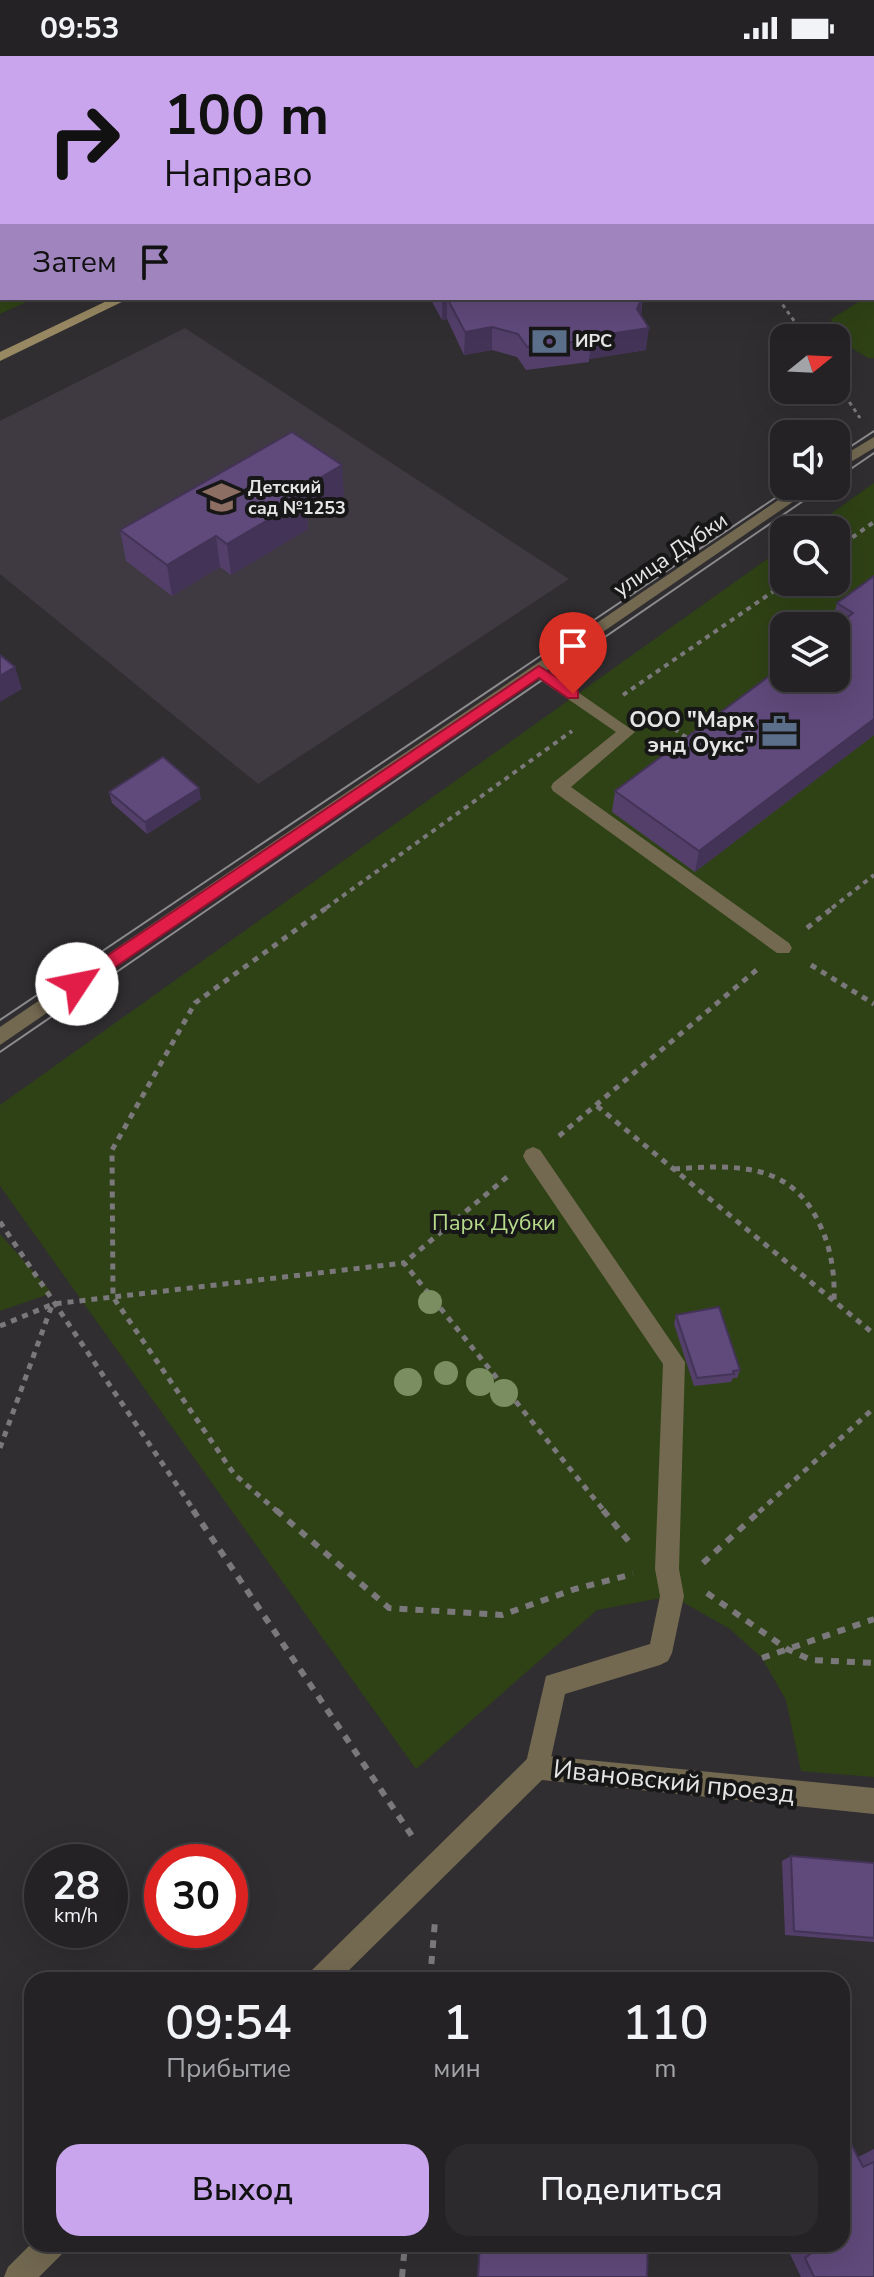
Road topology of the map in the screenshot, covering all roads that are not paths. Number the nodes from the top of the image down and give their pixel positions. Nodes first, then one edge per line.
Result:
1 (119, 300) edge
2 (0, 357) edge
3 (874, 441) edge
4 (850, 457) edge
5 (789, 500) edge
6 (539, 671) junction
7 (783, 948) road end
8 (0, 1037) edge
9 (533, 1156) dead end
10 (537, 1767) junction
11 (874, 1801) edge
12 (328, 1972) edge
13 (44, 2252) edge
14 (18, 2277) edge

1 - 2 main road
3 - 4 street
5 - 6 street, улица Дубки
6 - 7 street
6 - 8 street, улица Дубки
9 - 10 street
10 - 11 street, Ивановский проезд
10 - 12 street, Ивановский проезд
13 - 14 street

